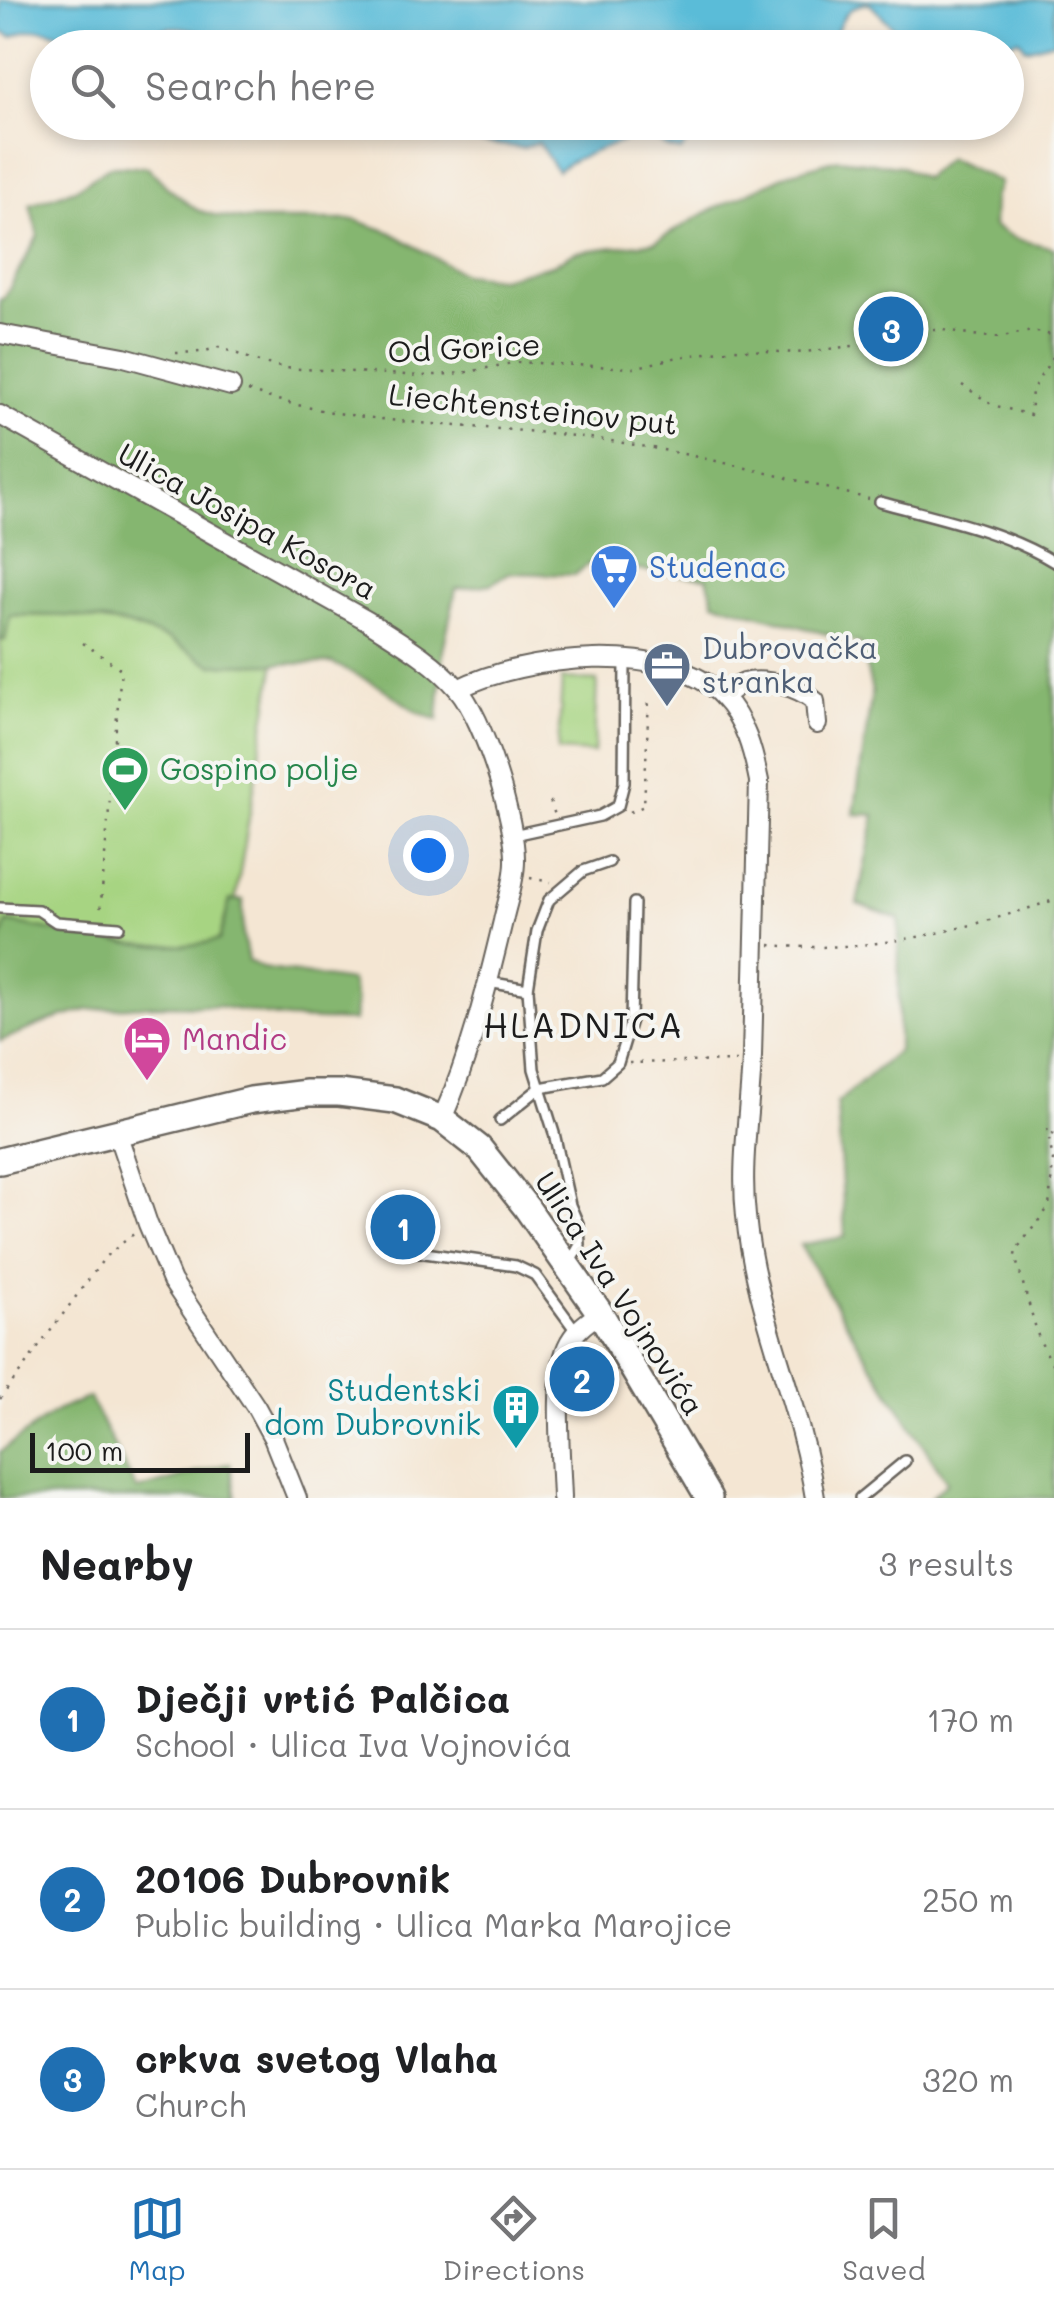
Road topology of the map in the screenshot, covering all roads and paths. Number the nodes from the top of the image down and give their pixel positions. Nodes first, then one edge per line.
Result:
1 (933, 330) dead end
2 (0, 334) edge
3 (1054, 336) edge
4 (868, 344) dead end
5 (174, 354) dead end
6 (1054, 354) edge
7 (231, 386) joint
8 (962, 386) dead end
9 (0, 415) edge
10 (880, 502) joint
11 (1054, 562) edge
12 (83, 643) dead end
13 (625, 661) junction
14 (458, 690) junction
15 (723, 697) junction
16 (648, 698) dead end
17 (816, 724) dead end
18 (630, 812) dead end
19 (513, 835) junction
20 (610, 862) dead end
21 (513, 876) junction
22 (566, 884) junction
23 (1054, 900) edge
24 (634, 903) dead end
25 (0, 908) edge
26 (99, 925) junction
27 (120, 927) dead end
28 (754, 944) junction
29 (488, 982) junction
30 (528, 989) junction
31 (752, 1060) junction
32 (618, 1063) junction
33 (540, 1088) junction
34 (442, 1118) junction
35 (500, 1120) dead end
36 (117, 1133) junction
37 (1054, 1135) edge
38 (0, 1161) edge
39 (148, 1224) junction
40 (411, 1251) dead end
41 (567, 1266) junction
42 (600, 1313) junction
43 (576, 1331) junction
44 (1054, 1366) edge
45 (0, 1398) edge
46 (905, 1461) dead end
47 (296, 1498) edge
48 (562, 1498) edge
49 (710, 1498) edge
50 (815, 1498) edge
51 (860, 1498) edge

1 - 3 path
2 - 7 street
4 - 5 path, Od Gorice
6 - 8 path
7 - 10 path, Liechtensteinov put
9 - 14 street, Ulica Josipa Kosora
10 - 11 lane
12 - 26 path
13 - 14 street
13 - 15 street
13 - 19 lane
14 - 19 street, Ulica Josipa Kosora
15 - 17 street
15 - 28 street
16 - 18 path
19 - 21 street, Ulica Josipa Kosora
20 - 22 lane
21 - 22 path
21 - 29 street, Ulica Josipa Kosora
22 - 30 lane
23 - 28 path
24 - 32 lane
25 - 26 lane
26 - 27 lane
28 - 31 street
29 - 30 lane
29 - 34 street, Ulica Josipa Kosora
30 - 33 lane
31 - 32 path
31 - 50 street
32 - 33 lane
33 - 35 lane
33 - 41 lane
34 - 36 main road, Ulica Iva Vojnovića
34 - 41 main road, Ulica Iva Vojnovića
36 - 38 main road, Ulica Iva Vojnovića
36 - 39 street
37 - 44 path
39 - 45 path
39 - 47 street
40 - 43 lane
41 - 42 main road, Ulica Iva Vojnovića
42 - 43 street
42 - 49 main road, Ulica Iva Vojnovića
43 - 48 street
46 - 51 lane

